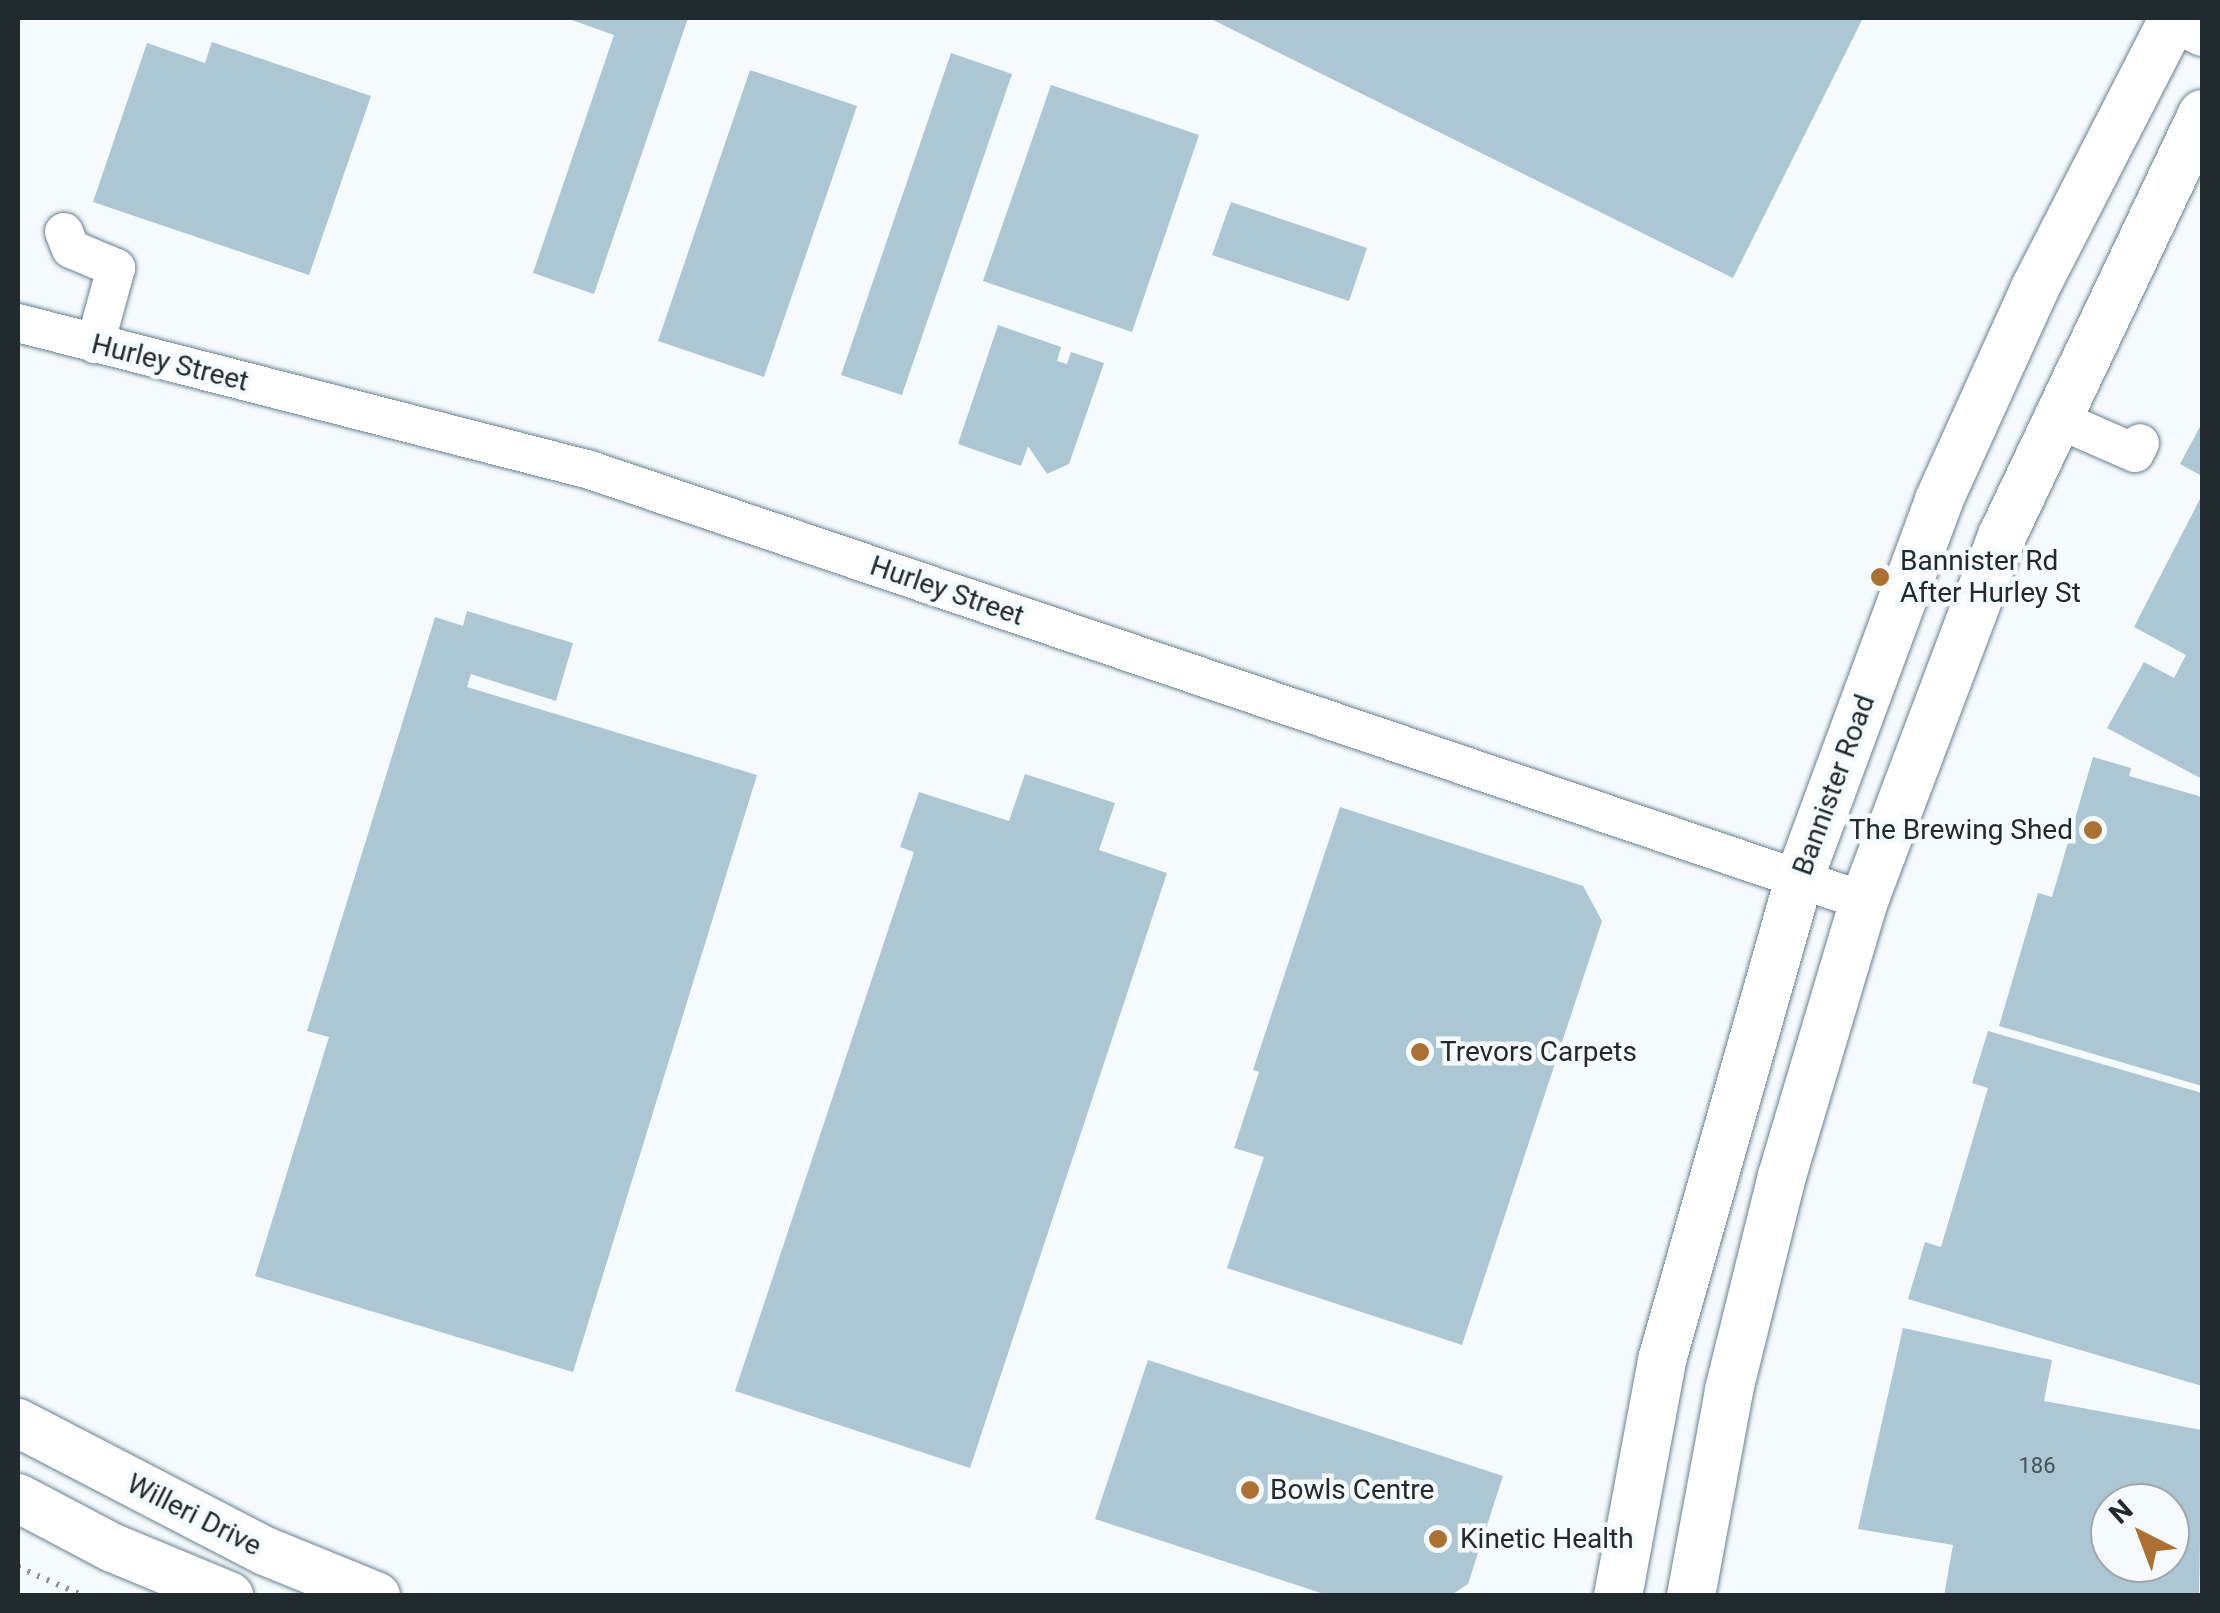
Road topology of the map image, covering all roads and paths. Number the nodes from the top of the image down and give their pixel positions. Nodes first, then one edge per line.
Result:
1 (2183, 26) edge
2 (2202, 114) edge
3 (64, 232) dead end
4 (18, 324) edge
5 (95, 344) junction
6 (2056, 418) junction
7 (2140, 443) dead end
8 (1799, 879) junction
9 (1864, 901) junction
10 (18, 1423) edge
11 (18, 1498) edge
12 (18, 1567) edge
13 (84, 1596) edge
14 (229, 1596) edge
15 (376, 1596) edge
16 (1618, 1596) edge
17 (1691, 1596) edge

1 - 8 main road, Bannister Road
2 - 6 main road
3 - 5 street
4 - 5 street, Hurley Street
5 - 8 street, Hurley Street
6 - 7 street
6 - 9 main road
8 - 9 street, Hurley Street
8 - 16 main road, Bannister Road
9 - 17 main road
10 - 15 main road, Willeri Drive
11 - 14 main road, Willeri Drive
12 - 13 path

